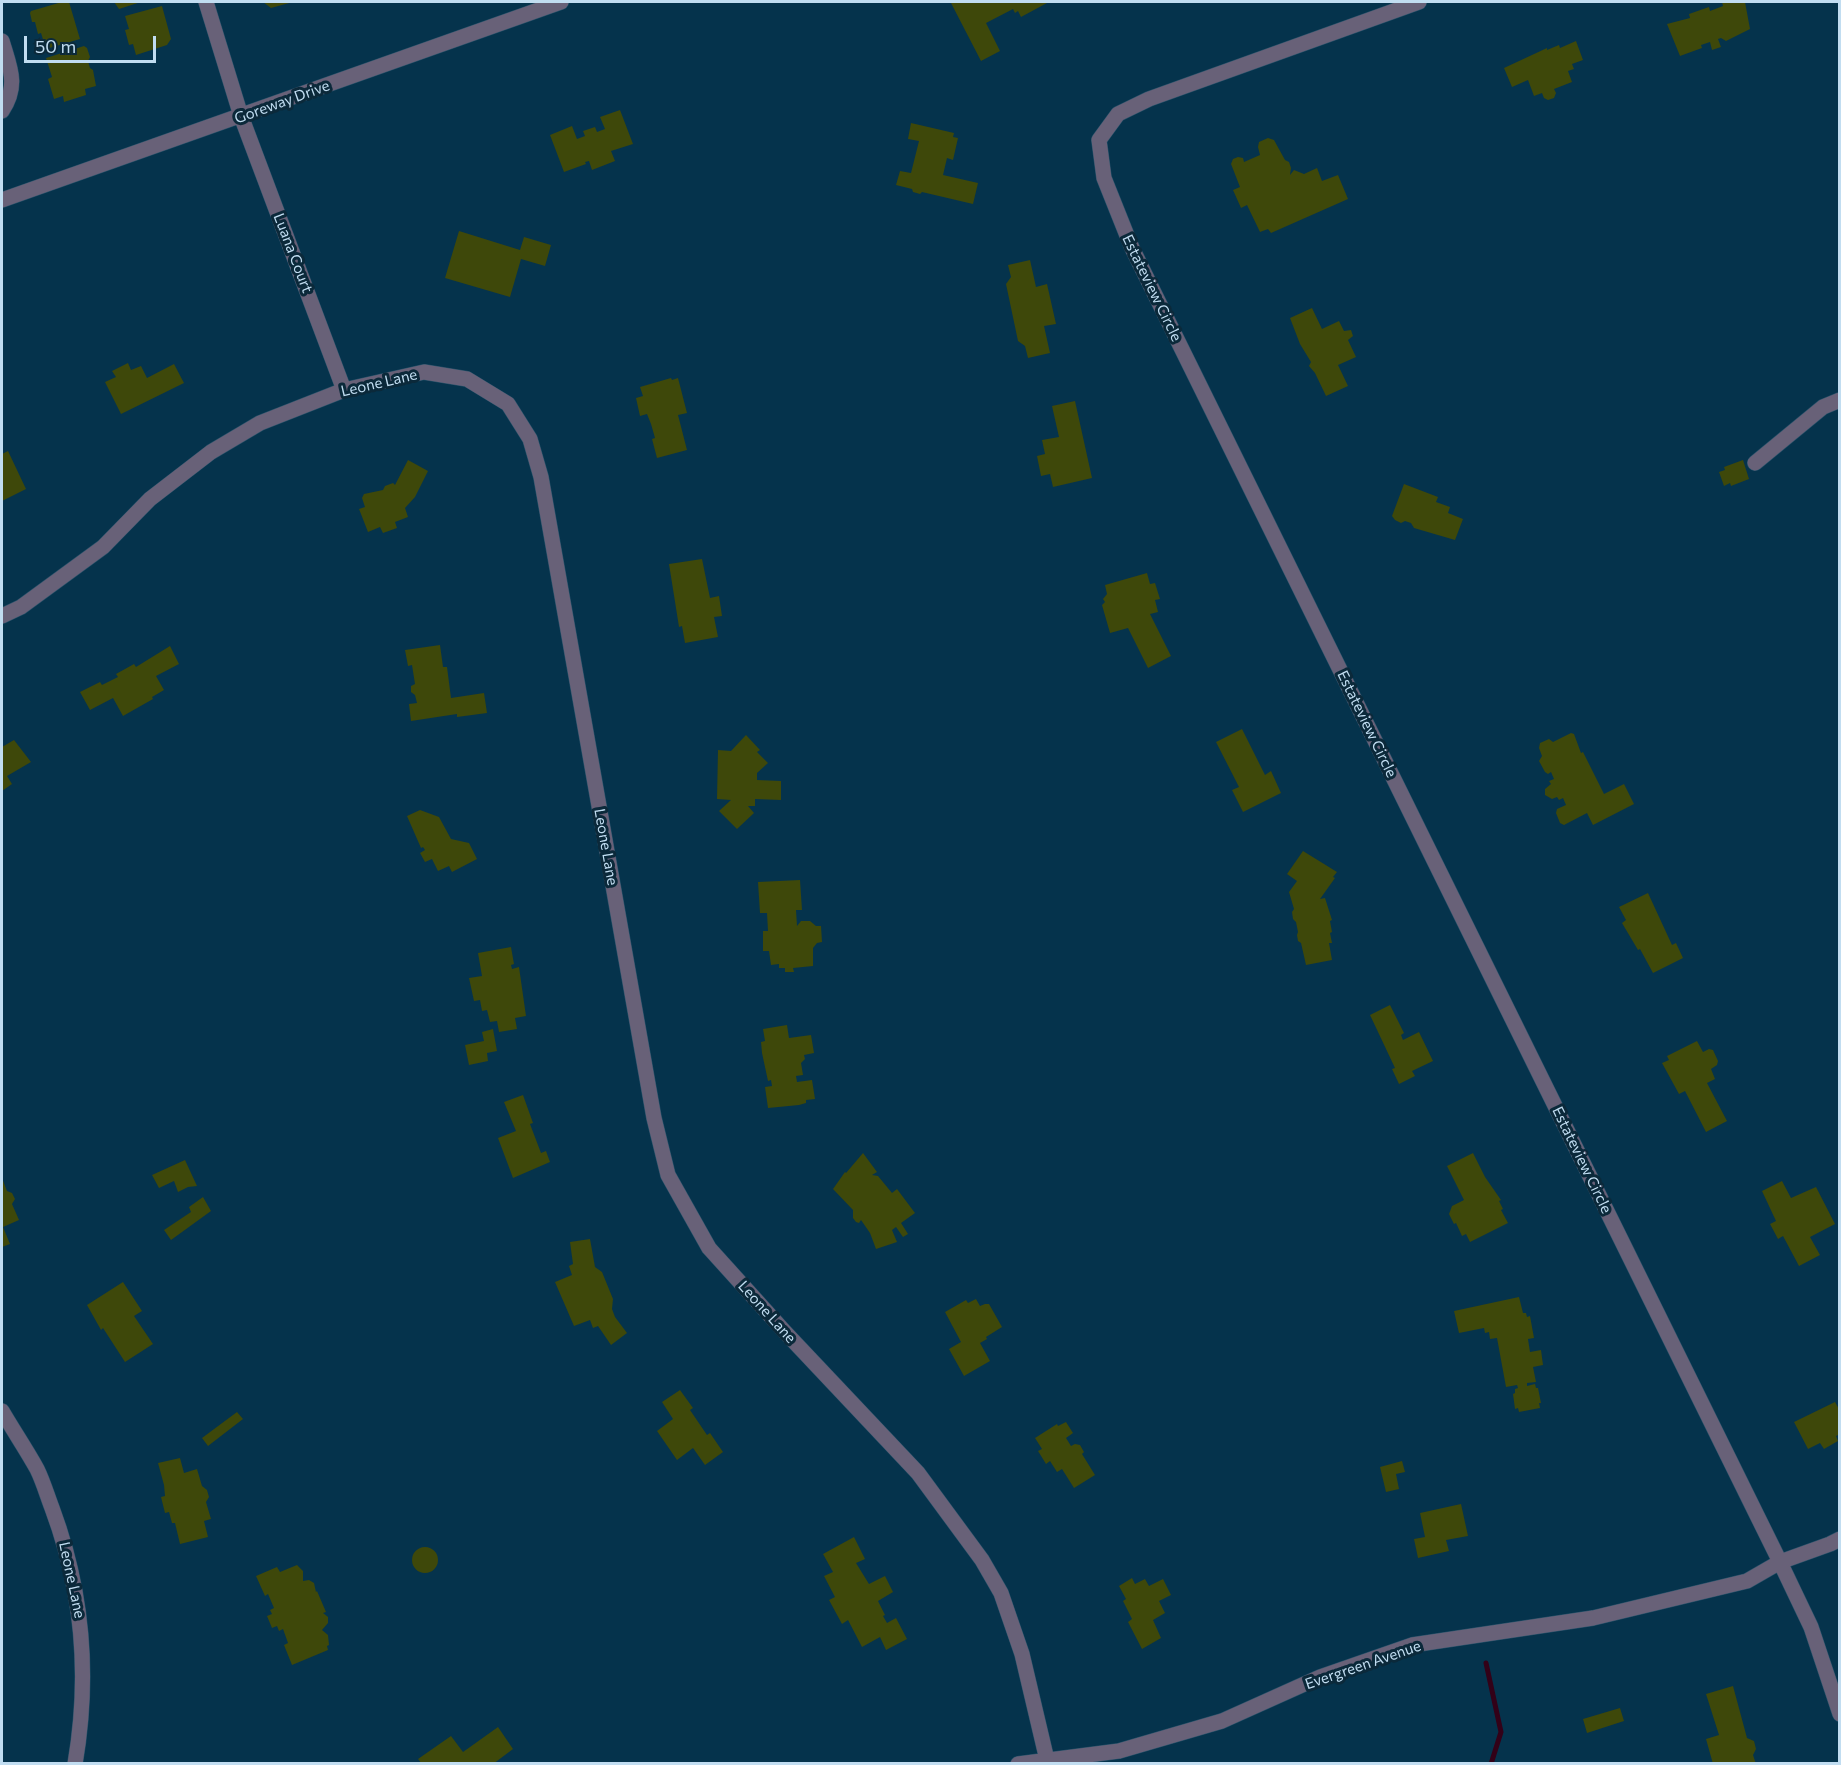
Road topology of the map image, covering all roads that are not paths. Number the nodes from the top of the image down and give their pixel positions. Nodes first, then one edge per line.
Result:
1 (206, 2) edge
2 (561, 2) edge
3 (1419, 2) edge
4 (2, 41) edge
5 (2, 111) edge
6 (242, 116) junction
7 (2, 200) edge
8 (344, 390) junction
9 (1839, 400) edge
10 (1755, 463) dead end
11 (2, 616) edge
12 (2, 1411) edge
13 (1839, 1539) edge
14 (1780, 1562) junction
15 (1839, 1714) edge
16 (1047, 1760) junction
17 (75, 1764) edge
18 (1018, 1764) edge

1 - 6 street, Luana Court
2 - 6 street, Goreway Drive
3 - 14 street, Estateview Circle
4 - 5 street
6 - 7 street, Goreway Drive
6 - 8 street, Luana Court
8 - 11 street, Leone Lane
8 - 16 street, Leone Lane
9 - 10 street
12 - 17 street, Leone Lane
13 - 14 street
14 - 15 street, Estateview Circle
14 - 16 street, Evergreen Avenue
16 - 18 street, Evergreen Avenue

